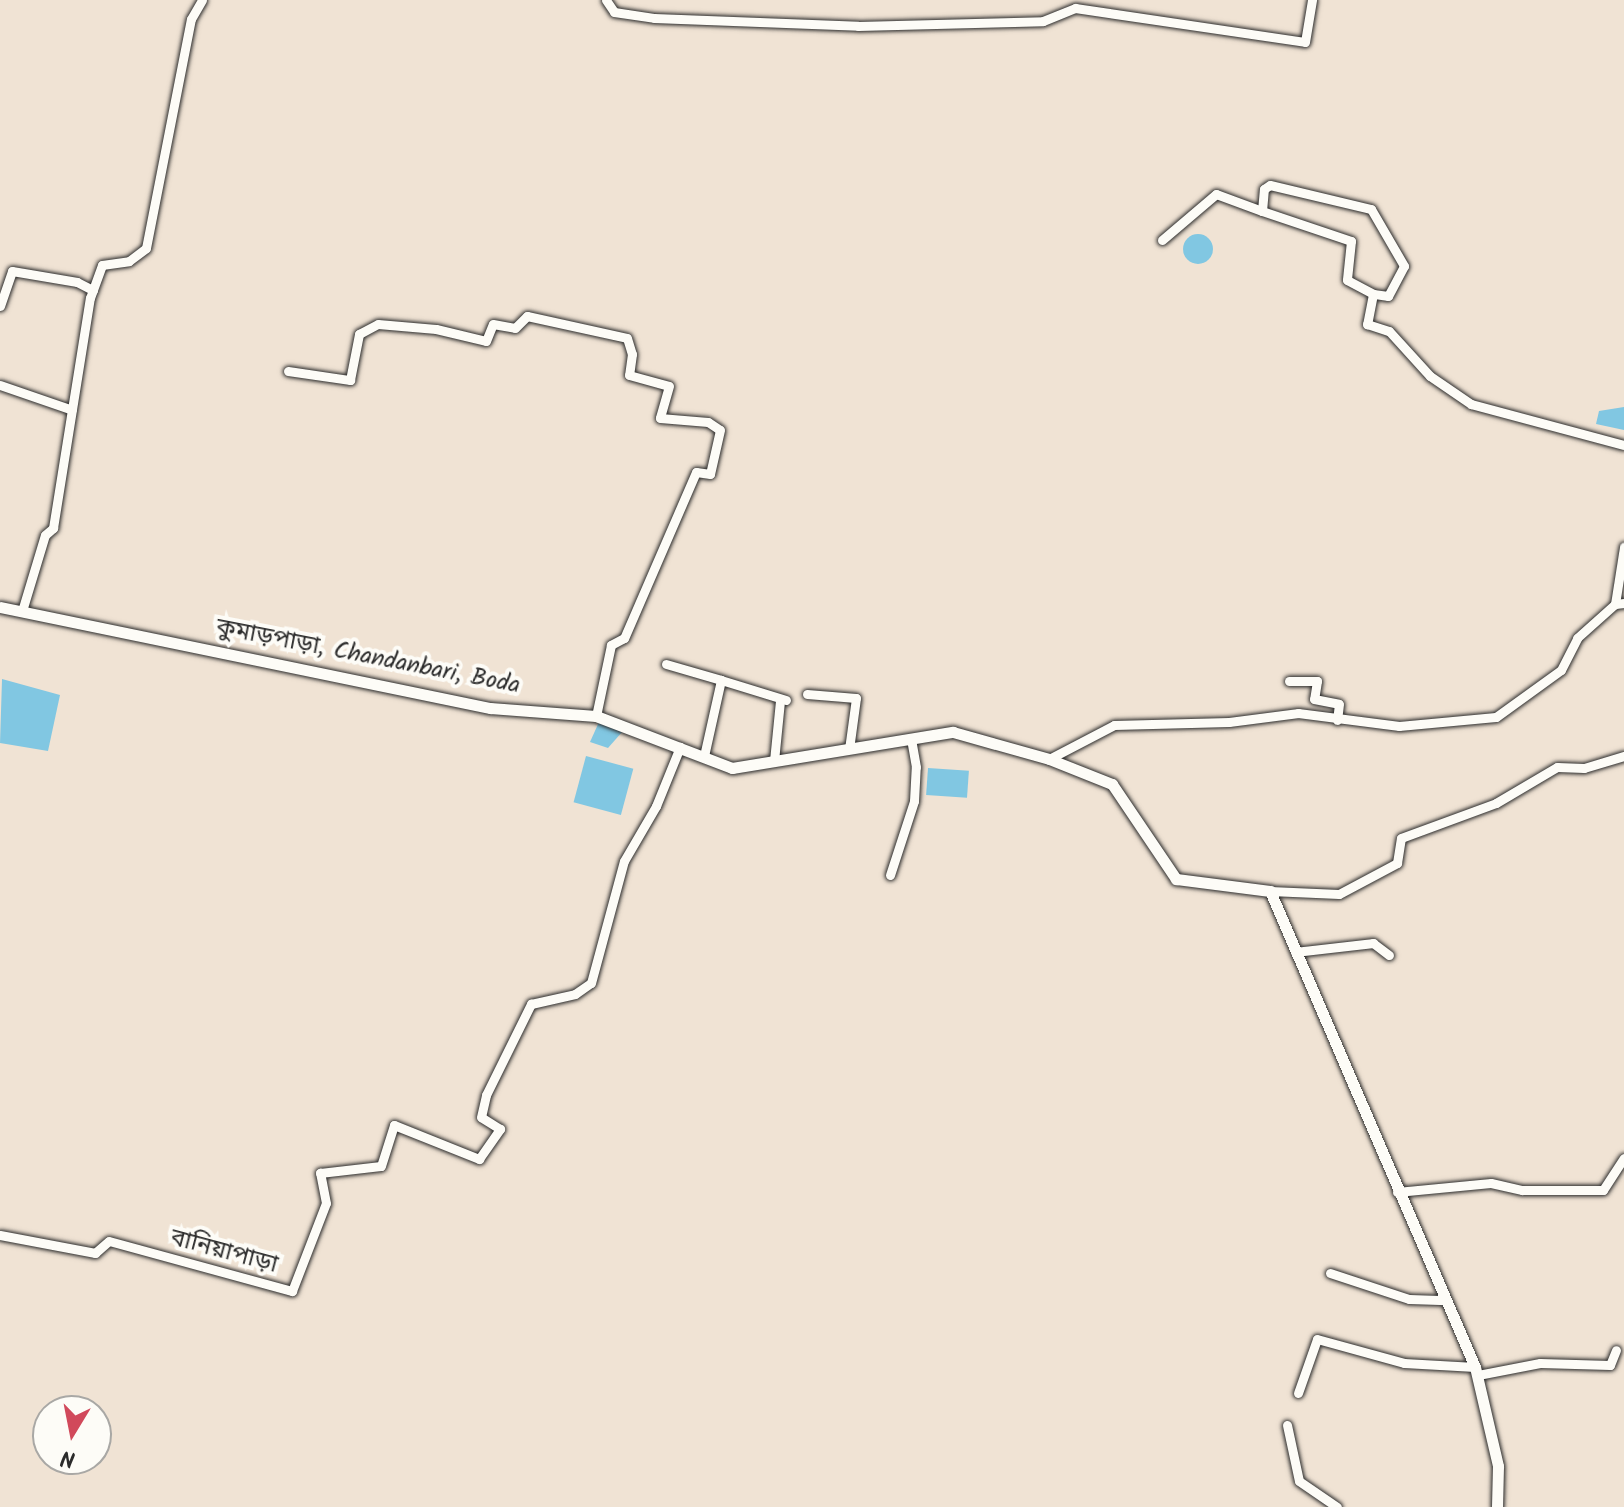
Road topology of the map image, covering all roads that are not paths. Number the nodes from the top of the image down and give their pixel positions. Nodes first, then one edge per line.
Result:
1 (202, 0) edge
2 (606, 0) edge
3 (1312, 0) edge
4 (1262, 211) junction
5 (1162, 240) dead end
6 (93, 290) junction
7 (1373, 294) junction
8 (0, 306) edge
9 (288, 371) dead end
10 (0, 385) edge
11 (72, 410) junction
12 (1624, 445) edge
13 (1624, 547) edge
14 (1620, 603) edge
15 (0, 607) edge
16 (22, 611) junction
17 (666, 664) dead end
18 (721, 680) junction
19 (1289, 681) dead end
20 (807, 694) dead end
21 (596, 716) junction
22 (1337, 720) junction
23 (911, 739) junction
24 (680, 747) junction
25 (849, 749) junction
26 (704, 756) junction
27 (1624, 756) edge
28 (1049, 759) junction
29 (774, 761) junction
30 (890, 875) dead end
31 (1270, 891) junction
32 (1295, 952) junction
33 (1389, 955) dead end
34 (1624, 1158) edge
35 (1397, 1192) junction
36 (0, 1235) edge
37 (1330, 1273) dead end
38 (1447, 1300) junction
39 (1616, 1350) dead end
40 (1477, 1371) junction
41 (1298, 1393) dead end
42 (1287, 1425) dead end
43 (1337, 1507) edge
44 (1497, 1507) edge

1 - 6 street
2 - 3 street
4 - 5 street
4 - 7 street
4 - 7 street
6 - 8 street
6 - 11 street
7 - 12 street
9 - 21 street
10 - 11 street
11 - 16 street
13 - 14 street
14 - 22 street
15 - 16 street, কুমাড়পাড়া, Chandanbari, Boda
16 - 21 street, কুমাড়পাড়া, Chandanbari, Boda
17 - 18 street
18 - 26 street
18 - 29 street
19 - 22 street
20 - 25 street
21 - 24 street, কুমাড়পাড়া, Chandanbari, Boda
22 - 28 street
23 - 25 street, কুমাড়পাড়া, Chandanbari, Boda
23 - 28 street, কুমাড়পাড়া, Chandanbari, Boda
23 - 30 street
24 - 26 street, কুমাড়পাড়া, Chandanbari, Boda
24 - 36 street, বানিয়াপাড়া
25 - 29 street, কুমাড়পাড়া, Chandanbari, Boda
26 - 29 street, কুমাড়পাড়া, Chandanbari, Boda
27 - 31 street
28 - 31 street, কুমাড়পাড়া, Chandanbari, Boda
31 - 32 street
32 - 33 street
32 - 35 street
34 - 35 street
35 - 38 street
37 - 38 street
38 - 40 street
39 - 40 street
40 - 41 street
40 - 44 street
42 - 43 street

